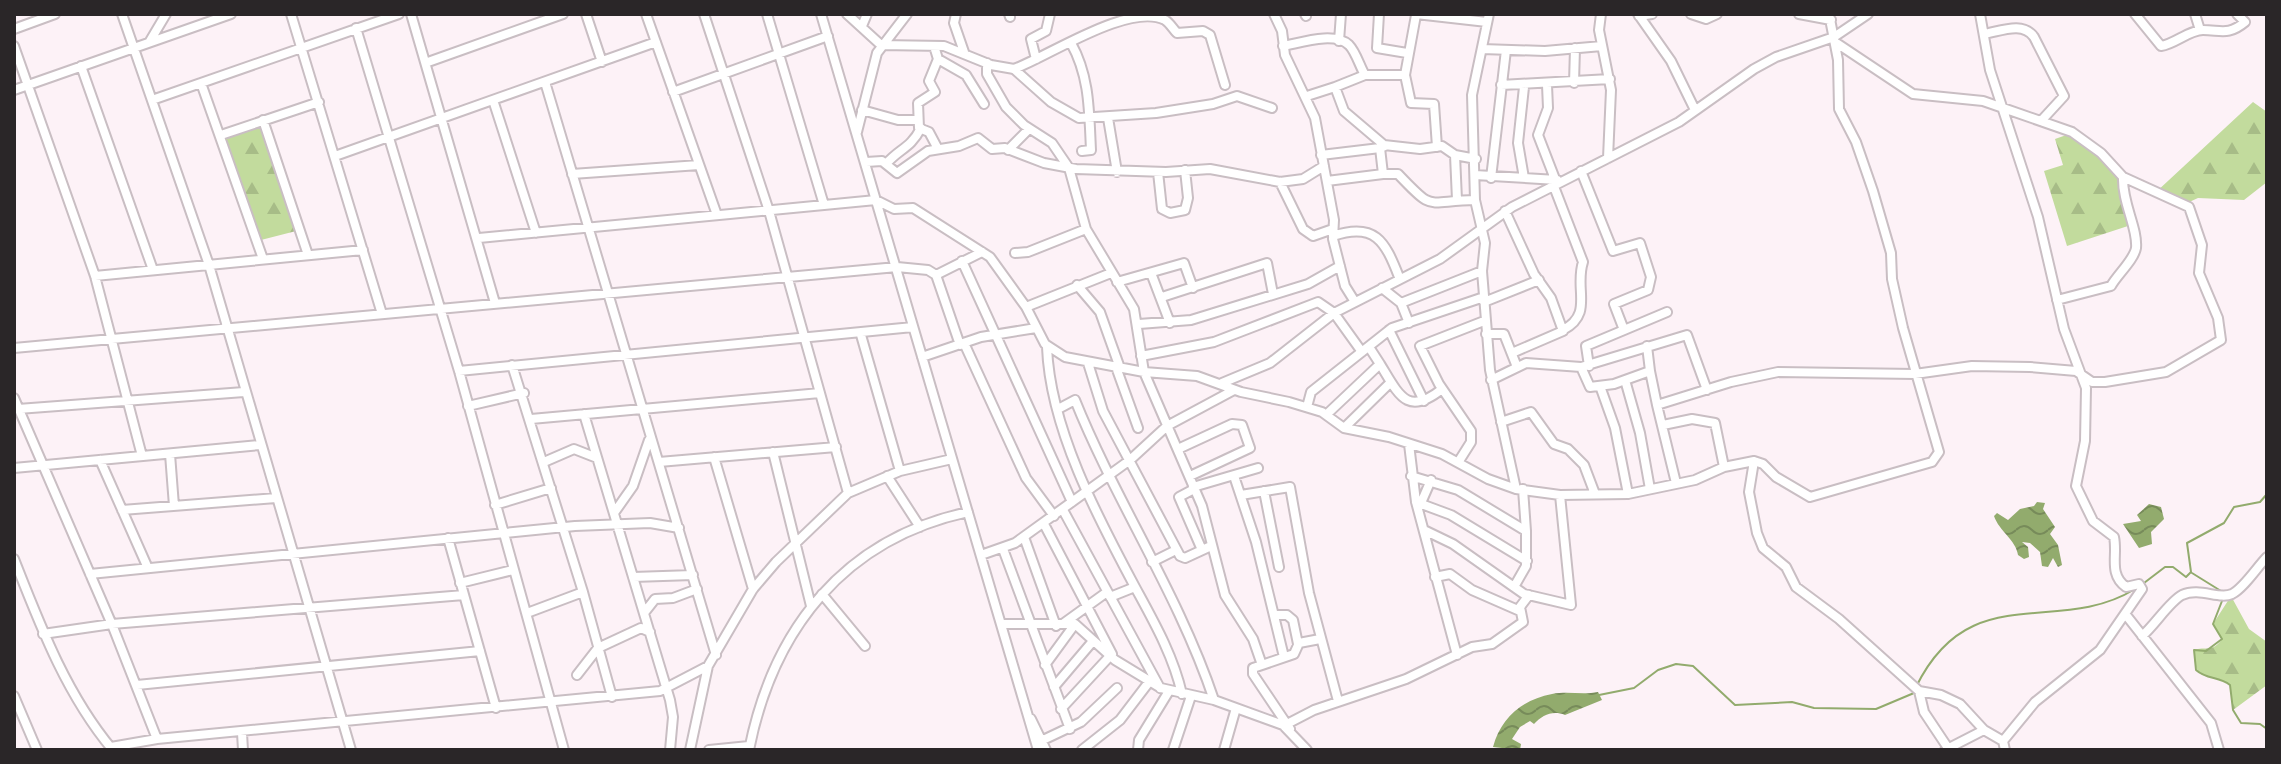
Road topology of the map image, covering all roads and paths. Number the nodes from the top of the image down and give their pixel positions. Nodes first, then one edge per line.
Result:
1 (55, 14) edge
2 (122, 14) edge
3 (166, 14) edge
4 (231, 14) edge
5 (291, 14) edge
6 (399, 14) edge
7 (411, 14) edge
8 (563, 14) edge
9 (586, 14) edge
10 (646, 14) edge
11 (704, 14) edge
12 (767, 14) edge
13 (821, 14) edge
14 (847, 14) edge
15 (867, 14) edge
16 (907, 14) edge
17 (956, 14) edge
18 (1050, 14) edge
19 (1274, 14) edge
20 (1341, 14) edge
21 (1379, 14) edge
22 (1601, 14) edge
23 (1652, 14) edge
24 (1691, 14) edge
25 (1717, 14) edge
26 (1799, 14) edge
27 (1868, 14) edge
28 (1980, 14) edge
29 (2135, 14) edge
30 (2195, 14) edge
31 (2237, 14) edge
32 (1416, 15) edge
33 (1638, 15) edge
34 (1830, 17) edge
35 (1488, 18) edge
36 (862, 26) junction
37 (356, 28) junction
38 (14, 29) edge
39 (2200, 30) junction
40 (1984, 34) junction
41 (828, 36) junction
42 (1835, 40) junction
43 (1339, 41) junction
44 (150, 42) junction
45 (656, 42) junction
46 (1071, 43) junction
47 (881, 45) junction
48 (14, 46) edge
49 (934, 46) junction
50 (1283, 46) junction
51 (1602, 46) junction
52 (303, 47) junction
53 (134, 48) junction
54 (1575, 48) junction
55 (1482, 49) junction
56 (1506, 50) junction
57 (964, 52) junction
58 (1407, 53) junction
59 (779, 54) junction
60 (938, 59) junction
61 (1036, 59) junction
62 (428, 62) junction
63 (602, 62) junction
64 (987, 63) junction
65 (81, 66) junction
66 (1014, 69) junction
67 (725, 74) junction
68 (1365, 75) junction
69 (1405, 75) junction
70 (1610, 79) junction
71 (545, 82) junction
72 (201, 83) junction
73 (1574, 83) junction
74 (28, 85) junction
75 (1225, 85) dead end
76 (1501, 85) junction
77 (1547, 85) junction
78 (1335, 87) junction
79 (1524, 87) junction
80 (14, 90) edge
81 (673, 92) junction
82 (1307, 96) junction
83 (152, 100) junction
84 (493, 100) junction
85 (319, 102) junction
86 (984, 104) dead end
87 (1272, 108) dead end
88 (2002, 108) junction
89 (862, 110) junction
90 (1695, 110) junction
91 (444, 118) junction
92 (1108, 118) junction
93 (263, 120) junction
94 (1092, 120) junction
95 (2041, 121) junction
96 (919, 124) junction
97 (1029, 129) junction
98 (857, 133) junction
99 (221, 135) junction
100 (390, 138) junction
101 (1383, 147) junction
102 (1437, 147) junction
103 (938, 149) junction
104 (1008, 150) junction
105 (1082, 151) dead end
106 (1321, 155) junction
107 (1455, 155) junction
108 (335, 156) junction
109 (1608, 158) junction
110 (1476, 159) junction
111 (866, 162) junction
112 (886, 164) junction
113 (699, 165) junction
114 (1324, 166) junction
115 (1069, 168) junction
116 (1185, 170) junction
117 (1581, 171) junction
118 (1117, 172) junction
119 (1158, 172) junction
120 (572, 174) junction
121 (1383, 174) junction
122 (1475, 175) junction
123 (2123, 177) junction
124 (1491, 178) junction
125 (1524, 178) junction
126 (1327, 181) junction
127 (1556, 181) junction
128 (1280, 182) junction
129 (876, 200) junction
130 (1457, 200) junction
131 (1475, 200) junction
132 (824, 205) junction
133 (769, 211) junction
134 (1505, 211) junction
135 (717, 215) junction
136 (1482, 226) junction
137 (588, 228) junction
138 (1086, 229) junction
139 (536, 233) junction
140 (1333, 233) junction
141 (479, 238) junction
142 (363, 250) junction
143 (982, 252) junction
144 (1015, 253) dead end
145 (308, 255) junction
146 (263, 259) junction
147 (962, 261) junction
148 (209, 265) junction
149 (1340, 266) junction
150 (897, 267) junction
151 (153, 270) junction
152 (1482, 271) junction
153 (1111, 273) junction
154 (1151, 273) junction
155 (936, 275) junction
156 (95, 276) junction
157 (785, 277) junction
158 (1399, 277) junction
159 (1539, 280) junction
160 (1117, 282) junction
161 (1077, 285) junction
162 (1193, 288) junction
163 (1382, 288) junction
164 (608, 294) junction
165 (1273, 294) junction
166 (1162, 297) junction
167 (1484, 299) junction
168 (2057, 300) junction
169 (1355, 302) junction
170 (495, 303) junction
171 (1401, 303) junction
172 (1026, 307) junction
173 (441, 309) junction
174 (1667, 312) dead end
175 (1334, 313) junction
176 (382, 314) junction
177 (1484, 321) junction
178 (1170, 323) junction
179 (1409, 323) junction
180 (1139, 324) junction
181 (913, 327) junction
182 (1036, 328) junction
183 (226, 329) junction
184 (1389, 330) junction
185 (1563, 330) junction
186 (1624, 330) junction
187 (997, 334) junction
188 (1486, 334) junction
189 (861, 335) junction
190 (111, 340) junction
191 (805, 340) junction
192 (962, 344) junction
193 (1647, 346) junction
194 (1047, 347) junction
195 (14, 348) edge
196 (1366, 349) junction
197 (1512, 353) junction
198 (627, 356) junction
199 (1141, 356) junction
200 (922, 357) junction
201 (1088, 363) junction
202 (1380, 364) junction
203 (512, 365) junction
204 (1517, 367) junction
205 (1585, 367) junction
206 (1118, 368) junction
207 (459, 371) junction
208 (1650, 371) junction
209 (1144, 372) junction
210 (1915, 374) junction
211 (2083, 374) junction
212 (1491, 380) junction
213 (1625, 380) junction
214 (1391, 382) junction
215 (1222, 383) junction
216 (1600, 386) junction
217 (1093, 389) junction
218 (1442, 389) junction
219 (1234, 390) junction
220 (1707, 390) junction
221 (244, 392) junction
222 (524, 393) junction
223 (820, 393) junction
224 (14, 398) edge
225 (127, 400) junction
226 (1075, 400) junction
227 (1424, 401) junction
228 (1657, 405) junction
229 (468, 406) junction
230 (1307, 407) junction
231 (1060, 408) junction
232 (18, 409) junction
233 (642, 409) junction
234 (584, 414) junction
235 (1326, 415) junction
236 (531, 419) junction
237 (1501, 422) junction
238 (1663, 425) junction
239 (1167, 426) junction
240 (1138, 428) dead end
241 (1344, 428) junction
242 (649, 439) junction
243 (1409, 444) junction
244 (260, 445) junction
245 (836, 447) junction
246 (1178, 449) junction
247 (773, 452) junction
248 (170, 454) junction
249 (142, 456) junction
250 (714, 457) junction
251 (597, 458) junction
252 (952, 459) junction
253 (100, 460) junction
254 (1130, 460) junction
255 (1459, 461) junction
256 (1754, 461) junction
257 (544, 462) junction
258 (659, 462) junction
259 (43, 466) junction
260 (1724, 467) junction
261 (14, 468) edge
262 (1258, 468) dead end
263 (900, 471) junction
264 (887, 476) junction
265 (1108, 476) junction
266 (1190, 476) junction
267 (1234, 476) junction
268 (1411, 476) junction
269 (1431, 480) junction
270 (1676, 483) junction
271 (551, 488) junction
272 (1194, 488) junction
273 (1520, 489) junction
274 (1650, 489) junction
275 (1086, 491) junction
276 (1264, 491) junction
277 (848, 493) junction
278 (1595, 494) junction
279 (1628, 494) junction
280 (1241, 495) junction
281 (1560, 495) junction
282 (276, 498) junction
283 (1072, 502) junction
284 (1418, 502) junction
285 (495, 505) junction
286 (174, 506) junction
287 (122, 510) junction
288 (1063, 510) junction
289 (968, 512) junction
290 (614, 513) junction
291 (1054, 516) junction
292 (617, 524) junction
293 (1044, 524) junction
294 (564, 527) junction
295 (920, 527) junction
296 (679, 528) junction
297 (1424, 530) junction
298 (1526, 531) junction
299 (503, 533) junction
300 (1024, 537) junction
301 (448, 538) junction
302 (794, 544) junction
303 (1207, 548) junction
304 (1003, 549) junction
305 (1176, 550) junction
306 (292, 552) junction
307 (981, 555) junction
308 (2267, 557) edge
309 (14, 559) edge
310 (1527, 561) junction
311 (1152, 562) junction
312 (147, 566) junction
313 (1279, 567) dead end
314 (513, 570) junction
315 (90, 574) junction
316 (693, 575) junction
317 (633, 577) junction
318 (1435, 577) junction
319 (460, 583) junction
320 (1135, 587) junction
321 (1514, 587) junction
322 (697, 589) junction
323 (753, 589) junction
324 (583, 592) junction
325 (822, 594) junction
326 (1109, 594) junction
327 (464, 595) junction
328 (1529, 595) junction
329 (1086, 604) junction
330 (811, 606) junction
331 (309, 608) junction
332 (1520, 611) junction
333 (527, 613) junction
334 (644, 613) junction
335 (1274, 615) junction
336 (2126, 615) junction
337 (112, 624) junction
338 (1002, 624) junction
339 (1075, 624) junction
340 (1031, 625) junction
341 (1059, 625) junction
342 (650, 632) junction
343 (43, 634) junction
344 (2142, 636) junction
345 (1320, 639) junction
346 (1093, 641) junction
347 (1298, 644) junction
348 (865, 646) dead end
349 (598, 648) junction
350 (480, 651) junction
351 (716, 655) junction
352 (1457, 655) junction
353 (1284, 657) junction
354 (1112, 658) junction
355 (326, 665) junction
356 (1045, 665) junction
357 (1262, 665) junction
358 (708, 666) junction
359 (577, 675) dead end
360 (1149, 682) junction
361 (137, 685) junction
362 (1054, 687) junction
363 (1117, 688) dead end
364 (667, 690) junction
365 (1165, 690) junction
366 (1919, 691) junction
367 (1186, 695) junction
368 (14, 696) edge
369 (612, 697) junction
370 (1214, 700) junction
371 (1338, 701) junction
372 (552, 703) junction
373 (496, 708) junction
374 (1236, 708) junction
375 (1061, 709) junction
376 (1026, 712) junction
377 (343, 724) junction
378 (1288, 727) junction
379 (1070, 729) junction
380 (1984, 730) junction
381 (242, 733) junction
382 (157, 739) junction
383 (1043, 740) junction
384 (2004, 745) edge
385 (112, 748) edge
386 (749, 748) edge
387 (1946, 749) edge
388 (37, 750) edge
389 (243, 750) edge
390 (351, 750) edge
391 (564, 750) edge
392 (670, 750) edge
393 (690, 750) edge
394 (709, 750) edge
395 (1038, 750) edge
396 (1046, 750) edge
397 (1082, 750) edge
398 (1138, 750) edge
399 (1173, 750) edge
400 (1224, 750) edge
401 (1307, 750) edge
402 (2219, 750) edge

1 - 38 street
2 - 53 street
3 - 44 street
4 - 44 street
5 - 52 street
6 - 37 street
7 - 62 street
8 - 62 street
9 - 63 street
10 - 45 street
11 - 67 street
12 - 59 street
13 - 41 street
14 - 36 street
15 - 36 street
16 - 47 street
17 - 57 street
18 - 61 street
19 - 50 street
20 - 43 street
21 - 58 street
22 - 51 street
23 - 33 street
24 - 25 street
26 - 34 street
27 - 42 street
28 - 40 street
29 - 39 street
30 - 39 street
31 - 39 street
32 - 35 street
32 - 58 street
33 - 90 street
34 - 42 street
35 - 55 street
36 - 47 street
37 - 52 street
37 - 100 street
40 - 88 street
40 - 95 street
41 - 59 street
41 - 98 street
42 - 88 street
42 - 90 street
42 - 210 street
43 - 50 street
43 - 68 street
44 - 53 street
45 - 63 street
45 - 81 street
46 - 61 street
46 - 75 street
46 - 94 street
47 - 49 street
47 - 89 street
48 - 74 street
49 - 57 street
49 - 60 street
50 - 82 street
51 - 54 street
51 - 70 street
52 - 72 street
52 - 85 street
53 - 65 street
53 - 83 street
54 - 56 street
54 - 73 street
55 - 56 street
55 - 110 street
56 - 76 street
57 - 64 street
58 - 69 street
59 - 67 street
59 - 132 street
60 - 86 street
60 - 96 street
61 - 66 street
62 - 91 street
63 - 71 street
64 - 66 street
64 - 97 street
65 - 74 street
65 - 151 street
66 - 94 street
67 - 81 street
67 - 133 street
68 - 69 street
68 - 78 street
69 - 102 street
70 - 73 street
70 - 109 street
71 - 84 street
71 - 120 street
72 - 83 street
72 - 99 street
73 - 77 street
74 - 80 street
74 - 156 street
76 - 79 street
76 - 124 street
77 - 79 street
77 - 127 street
78 - 82 street
78 - 101 street
79 - 125 street
81 - 113 street
82 - 106 street
83 - 148 street
84 - 91 street
84 - 139 street
85 - 93 street
85 - 108 street
87 - 92 street
88 - 95 street
88 - 168 street
89 - 96 street
89 - 98 street
90 - 109 street
91 - 100 street
91 - 141 street
92 - 94 street
92 - 118 street
93 - 99 street
93 - 145 street
94 - 105 street
95 - 123 street
96 - 103 street
96 - 112 street
97 - 104 street
97 - 115 street
98 - 111 street
99 - 146 street
100 - 108 street
100 - 173 street
101 - 102 street
101 - 106 street
101 - 121 street
102 - 107 street
103 - 104 street
103 - 112 street
104 - 115 street
106 - 114 street
107 - 110 street
107 - 130 street
108 - 142 street
109 - 117 street
110 - 122 street
111 - 112 street
111 - 129 street
113 - 120 street
113 - 135 street
114 - 126 street
114 - 128 street
115 - 118 street
115 - 138 street
116 - 119 street
116 - 119 street
116 - 128 street
117 - 127 street
117 - 186 street
118 - 119 street
120 - 137 street
121 - 126 street
121 - 130 street
122 - 124 street
122 - 131 street
123 - 168 street
123 - 211 street
124 - 125 street
125 - 127 street
126 - 140 street
127 - 134 street
127 - 185 street
128 - 140 street
129 - 132 street
129 - 143 street
129 - 150 street
130 - 131 street
131 - 136 street
132 - 133 street
133 - 135 street
133 - 157 street
134 - 136 street
134 - 159 street
135 - 137 street
136 - 152 street
136 - 158 street
137 - 139 street
137 - 164 street
138 - 144 street
138 - 153 street
139 - 141 street
140 - 149 street
140 - 158 street
141 - 170 street
142 - 145 street
142 - 176 street
143 - 147 street
143 - 172 street
145 - 146 street
146 - 148 street
147 - 155 street
147 - 187 street
148 - 151 street
148 - 183 street
149 - 165 street
149 - 169 street
150 - 155 street
150 - 157 street
150 - 181 street
151 - 156 street
152 - 167 street
152 - 171 street
153 - 160 street
153 - 161 street
154 - 160 street
154 - 162 street
154 - 166 street
155 - 192 street
156 - 190 street
157 - 164 street
157 - 191 street
158 - 163 street
159 - 167 street
159 - 185 street
160 - 180 street
161 - 172 street
161 - 206 street
162 - 165 street
162 - 166 street
163 - 169 street
163 - 171 street
164 - 170 street
164 - 198 street
165 - 178 street
166 - 178 street
167 - 177 street
167 - 179 street
168 - 211 street
169 - 175 street
170 - 173 street
171 - 179 street
172 - 182 street
173 - 176 street
173 - 207 street
174 - 186 street
175 - 196 street
175 - 199 street
175 - 215 street
176 - 183 street
177 - 188 street
177 - 218 street
178 - 180 street
179 - 184 street
180 - 199 street
181 - 189 street
181 - 200 street
182 - 187 street
182 - 194 street
183 - 190 street
183 - 221 street
184 - 196 street
184 - 227 street
185 - 197 street
186 - 205 street
187 - 192 street
187 - 283 street
188 - 197 street
188 - 212 street
189 - 191 street
189 - 263 street
190 - 195 street
190 - 225 street
191 - 198 street
191 - 223 street
192 - 200 street
192 - 291 street
193 - 205 street
193 - 208 street
193 - 220 street
194 - 201 street
194 - 231 street
196 - 202 street
196 - 230 street
197 - 204 street
198 - 203 street
198 - 233 street
199 - 209 street
200 - 252 street
201 - 206 street
201 - 217 street
202 - 214 street
202 - 235 street
203 - 207 street
203 - 222 street
204 - 205 street
204 - 212 street
205 - 216 street
206 - 209 street
206 - 240 street
207 - 229 street
208 - 213 street
208 - 228 street
209 - 215 street
209 - 239 street
210 - 211 street
210 - 220 street
210 - 256 street
211 - 336 street
212 - 237 street
213 - 216 street
213 - 274 street
214 - 227 street
214 - 241 street
215 - 219 street
216 - 279 street
217 - 226 street
217 - 254 street
218 - 227 street
218 - 255 street
219 - 230 street
219 - 239 street
220 - 228 street
221 - 225 street
221 - 244 street
222 - 229 street
222 - 236 street
223 - 233 street
223 - 245 street
224 - 232 street
225 - 232 street
225 - 249 street
226 - 231 street
226 - 265 street
228 - 238 street
229 - 285 street
230 - 235 street
231 - 275 street
232 - 259 street
233 - 234 street
233 - 242 street
234 - 236 street
234 - 251 street
235 - 241 street
236 - 257 street
237 - 273 street
237 - 278 street
238 - 260 street
238 - 270 street
239 - 246 street
239 - 254 street
241 - 243 street
242 - 258 street
242 - 290 street
243 - 255 street
243 - 268 street
244 - 248 street
244 - 282 street
245 - 247 street
245 - 277 street
246 - 266 street
246 - 266 street
247 - 250 street
247 - 302 street
248 - 249 street
248 - 286 street
249 - 253 street
250 - 258 street
250 - 323 street
251 - 257 street
251 - 290 street
252 - 263 street
252 - 289 street
253 - 259 street
253 - 287 street
254 - 265 street
254 - 305 street
255 - 273 street
256 - 260 street
256 - 366 street
257 - 271 street
258 - 296 street
259 - 261 street
259 - 315 street
260 - 270 street
262 - 267 street
263 - 264 street
264 - 277 street
264 - 295 street
265 - 275 street
265 - 311 street
266 - 272 street
267 - 272 street
267 - 280 street
268 - 269 street
268 - 284 street
269 - 284 street
269 - 298 street
270 - 274 street
271 - 285 street
271 - 294 street
272 - 303 street
272 - 303 street
273 - 281 street
273 - 298 street
274 - 279 street
275 - 283 street
275 - 320 street
276 - 280 street
276 - 313 street
276 - 345 street
277 - 302 street
278 - 279 street
278 - 281 street
280 - 335 street
281 - 328 street
282 - 286 street
282 - 306 street
283 - 288 street
284 - 297 street
284 - 310 street
285 - 299 street
286 - 287 street
287 - 312 street
288 - 291 street
288 - 326 street
289 - 295 street
289 - 307 street
290 - 292 street
291 - 293 street
292 - 294 street
292 - 296 street
292 - 317 street
293 - 300 street
293 - 329 street
294 - 299 street
294 - 324 street
295 - 325 street
296 - 316 street
297 - 318 street
297 - 321 street
298 - 310 street
299 - 301 street
299 - 314 street
300 - 304 street
300 - 341 street
301 - 306 street
301 - 319 street
302 - 323 street
302 - 330 street
303 - 305 street
303 - 357 street
304 - 307 street
304 - 340 street
305 - 311 street
306 - 312 street
306 - 331 street
307 - 338 street
308 - 344 street
309 - 343 street
310 - 321 street
311 - 370 street
312 - 315 street
314 - 319 street
314 - 333 street
315 - 337 street
316 - 317 street
316 - 322 street
317 - 334 street
318 - 332 street
318 - 352 street
319 - 327 street
320 - 326 street
320 - 367 street
321 - 328 street
322 - 334 street
322 - 351 street
323 - 351 street
324 - 333 street
324 - 349 street
325 - 330 street
325 - 348 street
326 - 329 street
326 - 365 street
327 - 331 street
327 - 350 street
328 - 332 street
329 - 341 street
329 - 354 street
330 - 386 street
331 - 337 street
331 - 355 street
332 - 352 street
333 - 372 street
334 - 342 street
335 - 347 street
335 - 353 street
336 - 344 street
336 - 384 street
337 - 343 street
337 - 361 street
338 - 340 street
338 - 376 street
339 - 341 street
339 - 346 street
339 - 356 street
340 - 341 street
340 - 356 street
342 - 349 street
342 - 364 street
343 - 385 street
344 - 402 street
345 - 347 street
345 - 371 street
346 - 354 street
346 - 362 street
347 - 353 street
349 - 359 street
349 - 369 street
350 - 355 street
350 - 373 street
351 - 358 street
352 - 371 street
353 - 357 street
354 - 360 street
354 - 375 street
355 - 361 street
355 - 377 street
356 - 362 street
357 - 378 street
358 - 364 street
358 - 393 street
360 - 365 street
360 - 397 street
361 - 382 street
362 - 375 street
363 - 379 street
364 - 369 street
364 - 392 street
365 - 367 street
365 - 398 street
366 - 380 street
366 - 387 street
367 - 370 street
367 - 399 street
368 - 388 street
369 - 372 street
370 - 374 street
371 - 378 street
372 - 373 street
372 - 391 street
373 - 377 street
374 - 378 street
374 - 400 street
375 - 379 street
376 - 383 street
376 - 395 street
377 - 381 street
377 - 390 street
378 - 401 street
379 - 383 street
380 - 384 street
380 - 387 street
381 - 382 street
381 - 389 street
382 - 385 street
383 - 396 street
386 - 394 street

